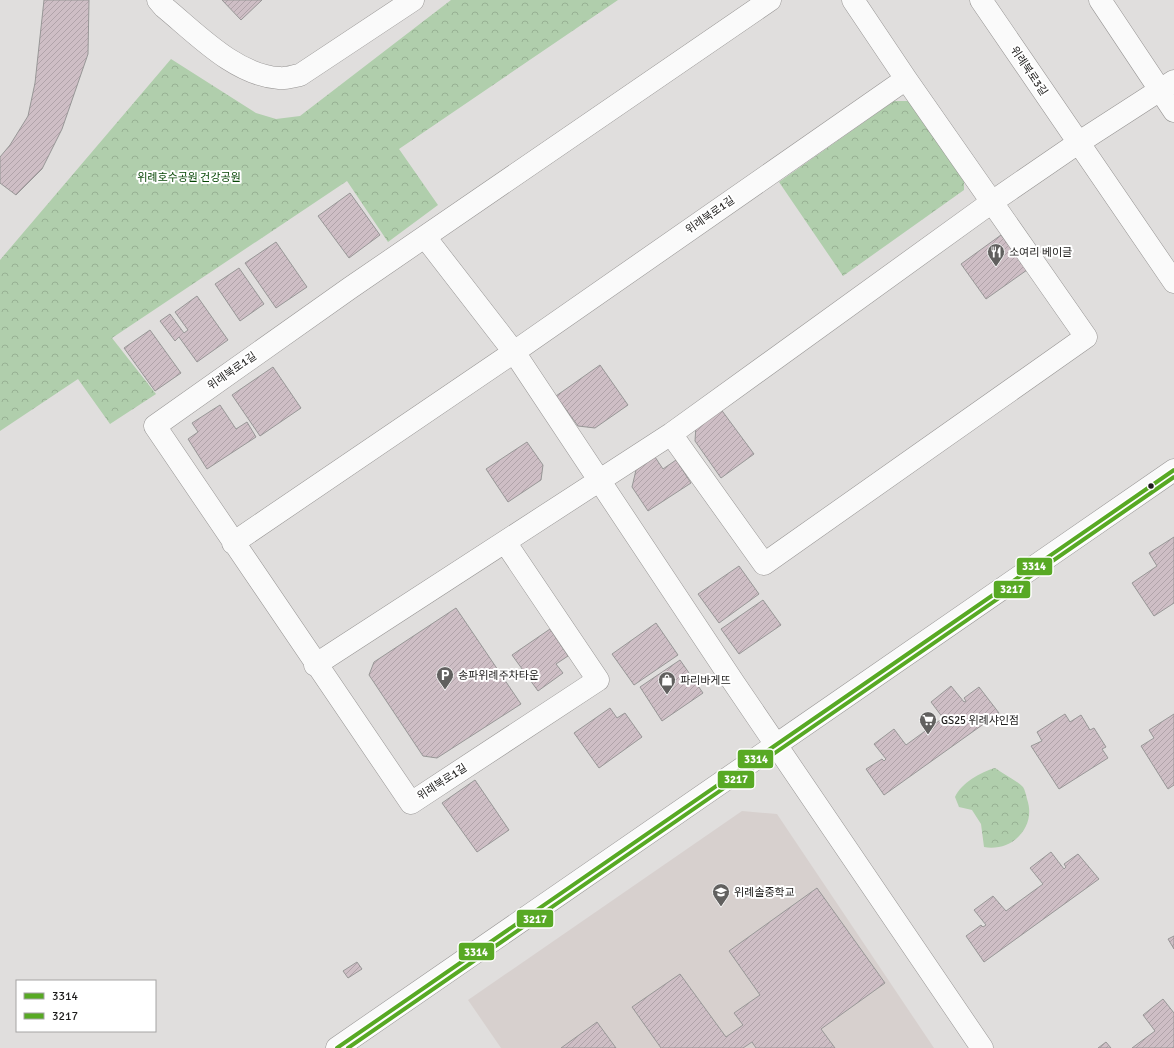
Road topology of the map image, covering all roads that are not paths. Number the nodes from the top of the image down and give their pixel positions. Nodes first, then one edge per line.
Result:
1 (413, 0) edge
2 (770, 0) edge
3 (853, 0) edge
4 (981, 0) edge
5 (1100, 0) edge
6 (165, 2) edge
7 (906, 79) junction
8 (1167, 86) edge
9 (1174, 111) edge
10 (1078, 142) junction
11 (992, 202) junction
12 (425, 237) junction
13 (1174, 282) edge
14 (514, 352) junction
15 (671, 434) junction
16 (1174, 470) edge
17 (598, 480) junction
18 (505, 542) junction
19 (233, 543) junction
20 (316, 664) junction
21 (777, 745) junction
22 (337, 1048) edge
23 (982, 1048) edge

1 - 6 street
2 - 12 street, 위례북로1길
3 - 7 street
4 - 10 street, 위례북로3길
5 - 8 street
7 - 11 street
7 - 14 street, 위례북로1길
8 - 9 street
8 - 10 street
10 - 11 street
10 - 13 street, 위례북로3길
11 - 15 street
11 - 15 street
12 - 14 street
12 - 19 street, 위례북로1길
14 - 17 street
14 - 19 street, 위례북로1길
15 - 17 street
16 - 21 street
17 - 18 street
17 - 21 street
18 - 20 street
18 - 20 street, 위례북로1길
19 - 20 street, 위례북로1길
21 - 22 street
21 - 23 street

